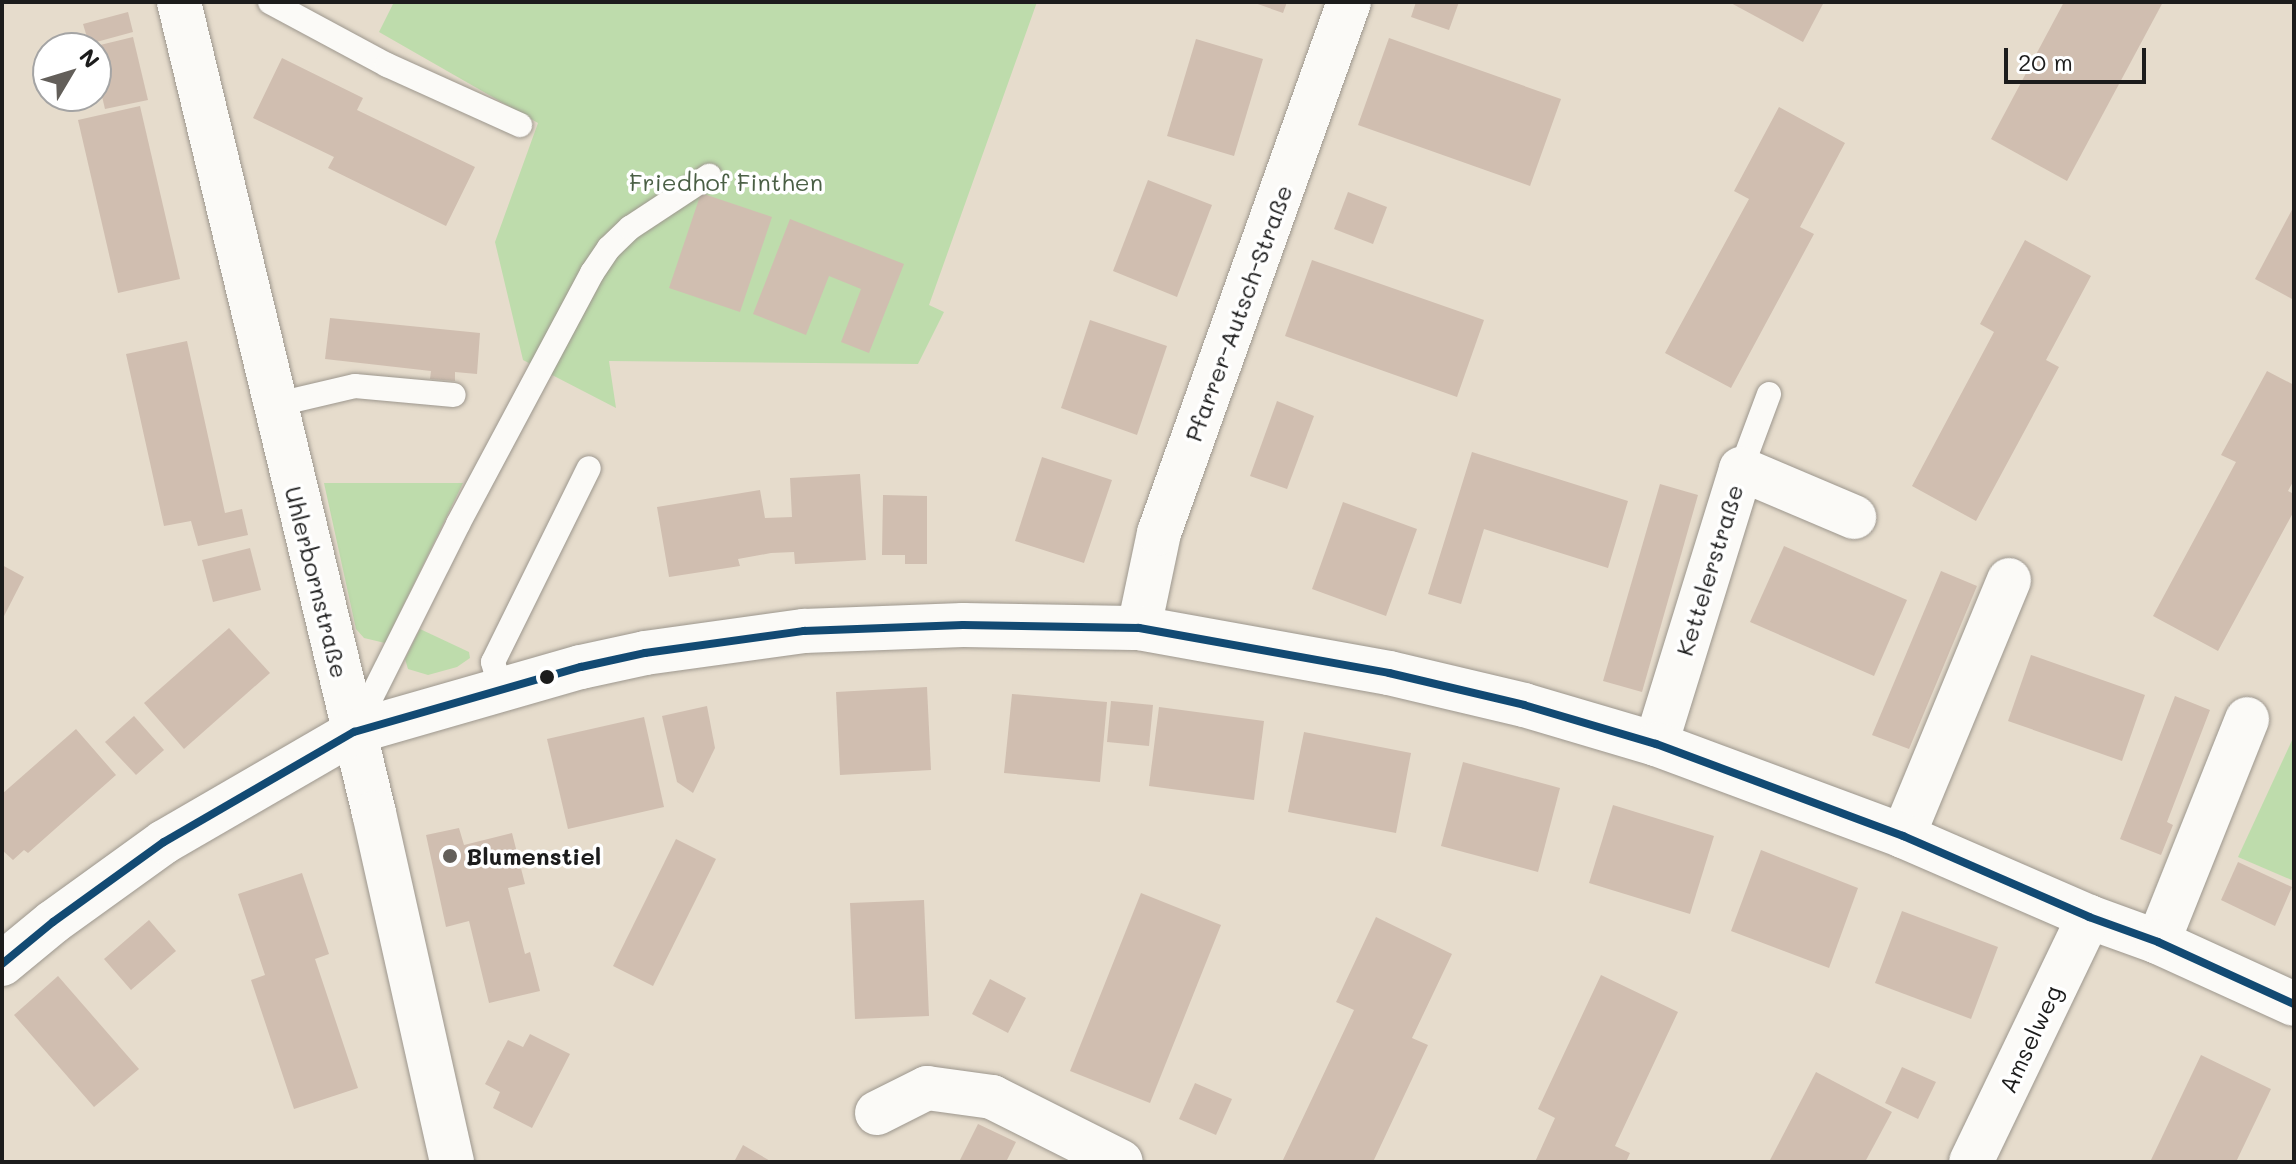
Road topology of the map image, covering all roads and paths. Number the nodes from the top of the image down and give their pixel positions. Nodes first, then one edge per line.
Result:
1 (179, 2) edge
2 (270, 2) edge
3 (1349, 2) edge
4 (520, 125) dead end
5 (709, 176) dead end
6 (1769, 394) dead end
7 (454, 395) dead end
8 (274, 405) junction
9 (589, 468) dead end
10 (1741, 469) junction
11 (1854, 517) dead end
12 (2009, 580) dead end
13 (1139, 628) junction
14 (501, 690) junction
15 (2247, 719) dead end
16 (354, 732) junction
17 (1656, 744) junction
18 (1903, 836) junction
19 (2089, 917) junction
20 (2158, 942) junction
21 (2, 964) edge
22 (2294, 1004) edge
23 (877, 1113) dead end
24 (452, 1162) edge
25 (1121, 1162) edge
26 (1971, 1162) edge

1 - 8 street, Uhlerbornstraße
2 - 4 lane
3 - 13 street, Pfarrer-Autsch-Straße
5 - 16 lane
6 - 10 lane
7 - 8 lane
8 - 16 street, Uhlerbornstraße
9 - 14 lane
10 - 11 street, Kettelerstraße
10 - 17 street, Kettelerstraße
12 - 18 street
13 - 14 street
13 - 17 street
14 - 16 street
15 - 20 street
16 - 21 street
16 - 24 street, Uhlerbornstraße
17 - 18 street
18 - 19 street
19 - 20 street
19 - 26 street, Amselweg
20 - 22 street
23 - 25 street

